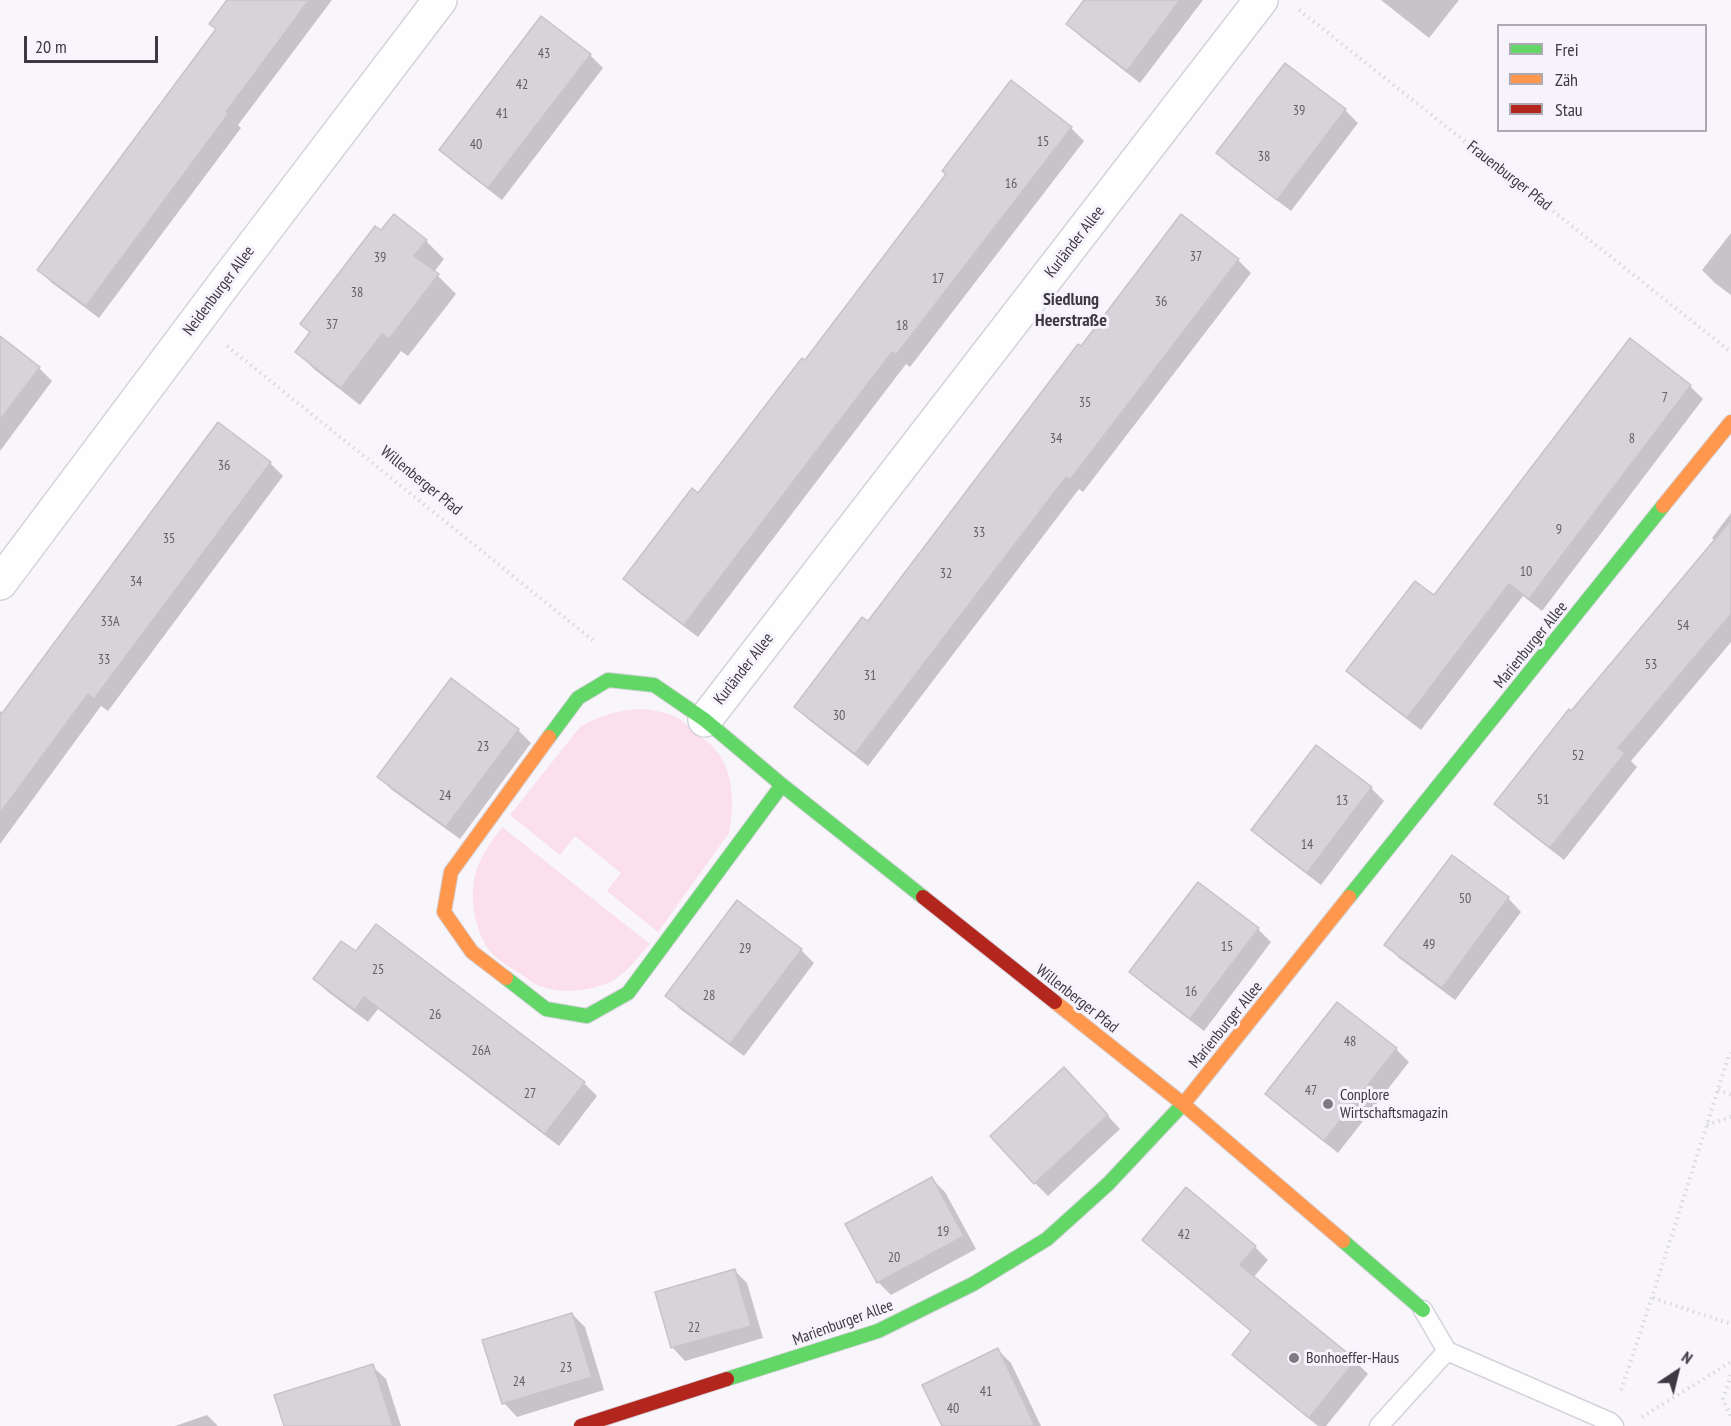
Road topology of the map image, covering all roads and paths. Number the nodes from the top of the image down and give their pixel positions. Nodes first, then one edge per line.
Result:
1 (440, 0) edge
2 (1262, 0) edge
3 (1295, 7) dead end
4 (196, 321) junction
5 (1731, 352) edge
6 (1731, 422) edge
7 (0, 583) edge
8 (608, 680) junction
9 (705, 720) junction
10 (782, 785) junction
11 (1731, 1053) edge
12 (1718, 1090) junction
13 (1731, 1095) edge
14 (1183, 1104) junction
15 (1731, 1117) edge
16 (1707, 1125) junction
17 (1653, 1298) junction
18 (1423, 1310) joint
19 (1731, 1323) edge
20 (1447, 1351) junction
21 (1731, 1362) edge
22 (1731, 1375) edge
23 (1731, 1417) edge
24 (1637, 1420) dead end
25 (1612, 1424) edge
26 (581, 1426) edge
27 (1379, 1426) edge

1 - 4 street, Neidenburger Allee
2 - 9 street, Kurländer Allee
3 - 5 path, Frauenburger Pfad
4 - 7 street, Neidenburger Allee
4 - 8 path, Willenberger Pfad
6 - 14 street, Marienburger Allee
8 - 9 street, Kurländer Allee
8 - 10 street
9 - 10 street, Willenberger Pfad
10 - 14 street, Willenberger Pfad
11 - 12 path
12 - 13 path
12 - 16 path
14 - 18 street, Willenberger Pfad
14 - 26 street, Marienburger Allee
15 - 16 path
16 - 17 path
17 - 19 path
17 - 25 path
18 - 20 lane
20 - 25 lane
20 - 27 lane
21 - 24 path
22 - 23 path

